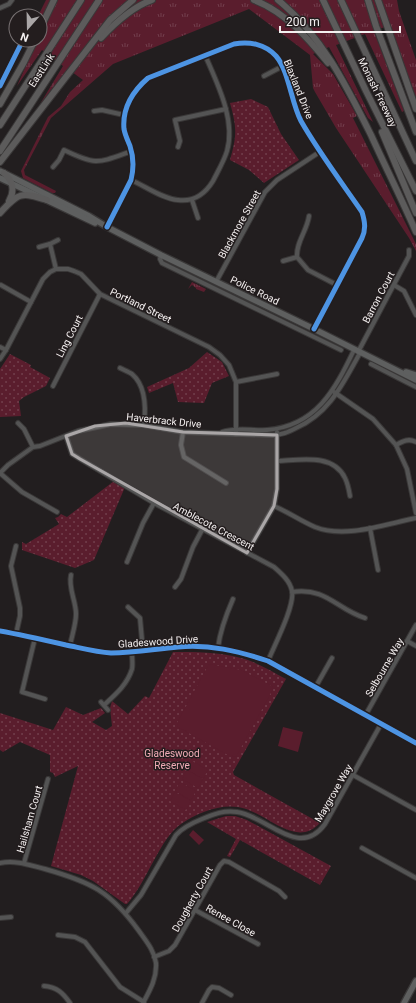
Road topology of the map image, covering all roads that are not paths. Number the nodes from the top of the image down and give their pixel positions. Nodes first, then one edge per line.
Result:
1 (12, 0) edge
2 (54, 0) edge
3 (82, 0) edge
4 (99, 0) edge
5 (133, 0) edge
6 (152, 0) edge
7 (254, 0) edge
8 (278, 0) edge
9 (323, 0) edge
10 (341, 0) edge
11 (364, 0) edge
12 (368, 0) edge
13 (378, 0) edge
14 (0, 8) edge
15 (48, 12) edge
16 (376, 26) junction
17 (30, 48) edge
18 (205, 55) junction
19 (79, 60) junction
20 (282, 66) junction
21 (264, 76) dead end
22 (342, 79) junction
23 (366, 91) junction
24 (0, 104) edge
25 (226, 109) junction
26 (416, 109) edge
27 (94, 110) dead end
28 (124, 115) junction
29 (0, 125) edge
30 (416, 132) edge
31 (178, 148) dead end
32 (132, 150) junction
33 (0, 151) edge
34 (321, 151) junction
35 (416, 161) edge
36 (0, 162) edge
37 (53, 167) dead end
38 (2, 173) edge
39 (131, 180) junction
40 (12, 183) junction
41 (416, 191) edge
42 (47, 200) junction
43 (192, 200) junction
44 (6, 206) junction
45 (0, 213) edge
46 (416, 213) edge
47 (309, 216) dead end
48 (198, 218) dead end
49 (107, 227) junction
50 (416, 232) edge
51 (58, 240) dead end
52 (50, 244) junction
53 (39, 247) dead end
54 (409, 250) dead end
55 (161, 255) junction
56 (297, 257) junction
57 (283, 261) dead end
58 (56, 269) junction
59 (192, 270) junction
60 (185, 274) junction
61 (216, 282) junction
62 (1, 285) edge
63 (337, 285) junction
64 (394, 285) junction
65 (100, 294) junction
66 (31, 302) junction
67 (416, 315) edge
68 (290, 318) junction
69 (287, 324) junction
70 (314, 329) junction
71 (0, 347) edge
72 (6, 350) junction
73 (341, 350) dead end
74 (357, 351) junction
75 (0, 360) edge
76 (371, 364) dead end
77 (120, 368) dead end
78 (395, 368) junction
79 (277, 374) dead end
80 (392, 374) junction
81 (416, 375) edge
82 (416, 380) edge
83 (236, 382) junction
84 (53, 386) dead end
85 (416, 387) edge
86 (332, 391) junction
87 (336, 394) junction
88 (18, 423) dead end
89 (144, 425) junction
90 (237, 429) junction
91 (276, 429) junction
92 (183, 432) junction
93 (220, 432) junction
94 (236, 434) junction
95 (277, 435) junction
96 (66, 436) junction
97 (416, 442) edge
98 (396, 445) junction
99 (33, 447) junction
100 (278, 461) junction
101 (0, 473) edge
102 (226, 483) dead end
103 (350, 496) dead end
104 (154, 503) junction
105 (274, 506) junction
106 (57, 512) dead end
107 (416, 513) edge
108 (416, 518) edge
109 (370, 528) junction
110 (202, 530) junction
111 (16, 546) dead end
112 (247, 553) junction
113 (128, 562) dead end
114 (378, 570) dead end
115 (71, 575) dead end
116 (175, 587) dead end
117 (292, 592) junction
118 (233, 599) dead end
119 (128, 607) dead end
120 (365, 618) dead end
121 (416, 625) edge
122 (0, 630) edge
123 (16, 634) junction
124 (35, 638) junction
125 (407, 641) junction
126 (70, 646) junction
127 (416, 646) edge
128 (218, 648) junction
129 (143, 651) junction
130 (132, 653) junction
131 (332, 658) dead end
132 (268, 661) junction
133 (316, 688) junction
134 (46, 699) dead end
135 (108, 710) dead end
136 (365, 716) junction
137 (381, 724) junction
138 (416, 742) edge
139 (353, 775) junction
140 (48, 779) dead end
141 (416, 810) edge
142 (362, 848) dead end
143 (0, 863) edge
144 (24, 863) junction
145 (416, 878) edge
146 (285, 897) dead end
147 (195, 910) junction
148 (125, 912) junction
149 (11, 917) dead end
150 (0, 918) edge
151 (58, 935) dead end
152 (258, 944) dead end
153 (154, 957) junction
154 (416, 981) edge
155 (44, 986) dead end
156 (414, 988) edge
157 (231, 995) dead end
158 (143, 1002) edge
159 (70, 1003) edge
160 (202, 1003) edge
161 (404, 1003) edge

1 - 14 street
2 - 15 highway
3 - 29 highway, EastLink
4 - 33 highway, EastLink
5 - 19 highway
6 - 19 highway
7 - 22 highway
8 - 22 highway
9 - 23 highway, Monash Freeway
10 - 35 highway, Monash Freeway
11 - 16 highway
12 - 16 highway
13 - 26 highway
16 - 30 highway
17 - 24 highway
18 - 20 street, Blaxland Drive
18 - 25 street
18 - 28 street, Blaxland Drive
19 - 36 highway
20 - 21 street
20 - 34 street, Blaxland Drive
22 - 50 highway
23 - 41 highway, Monash Freeway
23 - 46 highway
25 - 31 street
25 - 43 street
27 - 28 street
28 - 32 street, Blaxland Drive
32 - 37 street
32 - 39 street, Blaxland Drive
34 - 61 street, Blackmore Street
34 - 63 street, Blaxland Drive
38 - 40 highway
38 - 49 main road, Police Road
39 - 43 street
39 - 49 street, Blaxland Drive
40 - 42 main road, Police Road
40 - 44 highway
42 - 44 highway
42 - 49 main road, Police Road
43 - 48 street
44 - 45 highway
47 - 56 street
49 - 55 main road, Police Road
51 - 52 street
52 - 53 street
52 - 58 street
54 - 64 street, Barron Court
55 - 59 main road, Police Road
55 - 60 street
56 - 57 street
56 - 63 street
58 - 65 street, Portland Street
58 - 66 street
59 - 60 street
59 - 61 main road, Police Road
60 - 69 street
61 - 68 main road, Police Road
62 - 66 street
63 - 70 street, Blaxland Drive
64 - 67 street
64 - 74 street, Barron Court
65 - 83 street, Portland Street
65 - 84 street, Ling Court
66 - 72 street
68 - 69 street
68 - 70 main road, Police Road
69 - 73 street
70 - 74 main road, Police Road
71 - 72 street
72 - 75 street
74 - 78 main road, Police Road
74 - 86 street, Haverbrack Drive
74 - 87 street, Haverbrack Drive
76 - 80 street
77 - 89 street
78 - 80 street
78 - 81 main road, Police Road
78 - 82 main road, Police Road
79 - 83 street
80 - 85 street
83 - 90 street, Portland Street
86 - 87 street
86 - 91 street, Haverbrack Drive
87 - 95 street, Haverbrack Drive
87 - 98 street
88 - 99 street
89 - 92 street, Haverbrack Drive
89 - 96 street, Haverbrack Drive
90 - 91 street, Haverbrack Drive
90 - 93 street, Haverbrack Drive
90 - 94 street, Portland Street
91 - 95 street
92 - 93 street, Haverbrack Drive
92 - 102 street
93 - 94 street, Haverbrack Drive
94 - 95 street, Haverbrack Drive
95 - 100 street
96 - 99 street, Haverbrack Drive
96 - 104 street, Amblecote Crescent
97 - 98 street
98 - 107 street
99 - 101 street, Haverbrack Drive
100 - 103 street
100 - 105 street
101 - 106 street
104 - 110 street, Amblecote Crescent
104 - 113 street
105 - 109 street
105 - 112 street
108 - 109 street
109 - 114 street
110 - 112 street, Amblecote Crescent
110 - 116 street
111 - 123 street
112 - 117 street, Amblecote Crescent
115 - 126 street
117 - 120 street
117 - 132 street
118 - 128 street
119 - 129 street
121 - 125 street, Selbourne Way
122 - 123 street, Gladeswood Drive
123 - 124 street, Gladeswood Drive
124 - 126 street, Gladeswood Drive
124 - 134 street
125 - 127 street
125 - 136 street, Selbourne Way
126 - 130 street, Gladeswood Drive
128 - 129 street, Gladeswood Drive
128 - 132 street, Gladeswood Drive
129 - 130 street, Gladeswood Drive
130 - 135 street
131 - 133 street
132 - 133 street, Gladeswood Drive
133 - 136 street, Gladeswood Drive
136 - 137 street, Gladeswood Drive
137 - 138 street, Gladeswood Drive
137 - 139 street, Maygrove Way
139 - 141 street
139 - 148 street, Maygrove Way
140 - 144 street, Hailsham Court
142 - 145 street
143 - 144 street
144 - 148 street
146 - 147 street, Dougherty Court
147 - 152 street, Renee Close
147 - 153 street, Dougherty Court
148 - 153 street
149 - 150 street
151 - 158 street
153 - 158 street
154 - 156 main road
155 - 159 street
156 - 161 main road
157 - 160 street

